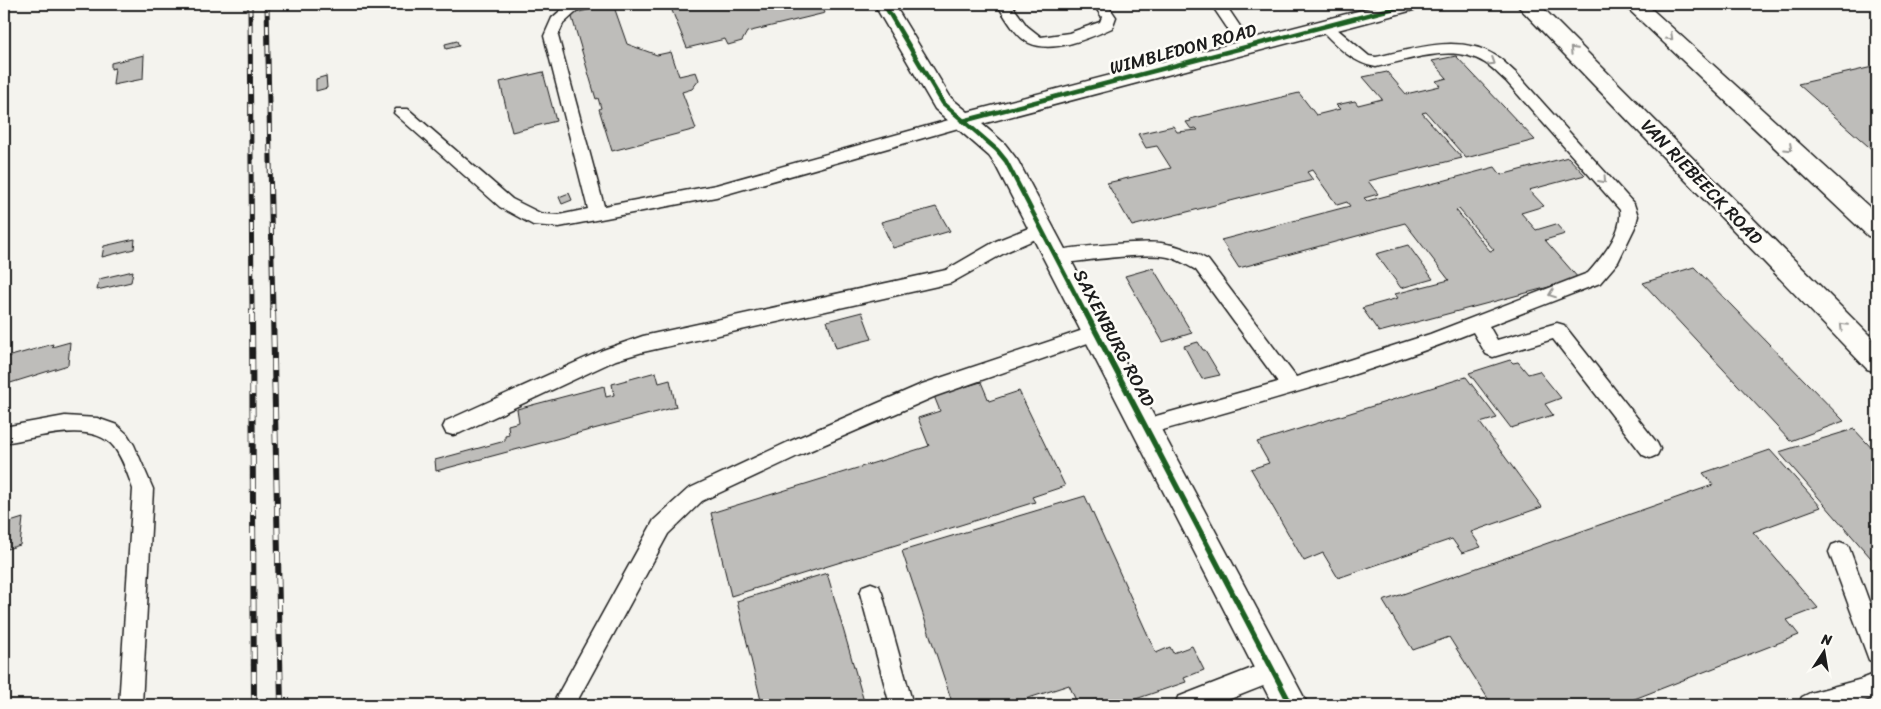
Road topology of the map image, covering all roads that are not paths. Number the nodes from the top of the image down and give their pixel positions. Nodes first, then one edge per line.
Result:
1 (578, 4) edge
2 (884, 4) edge
3 (1004, 4) edge
4 (1100, 4) edge
5 (1218, 4) edge
6 (1410, 4) edge
7 (1527, 4) edge
8 (1634, 4) edge
9 (1324, 26) junction
10 (1247, 47) junction
11 (402, 113) dead end
12 (964, 121) junction
13 (597, 214) junction
14 (1041, 229) junction
15 (1877, 230) edge
16 (1056, 257) junction
17 (1477, 323) junction
18 (1095, 333) junction
19 (1877, 361) edge
20 (1291, 385) junction
21 (1145, 427) junction
22 (453, 428) dead end
23 (4, 435) edge
24 (1650, 449) dead end
25 (1840, 552) dead end
26 (871, 593) dead end
27 (1877, 652) edge
28 (1273, 671) junction
29 (1877, 684) edge
30 (132, 705) edge
31 (563, 705) edge
32 (902, 705) edge
33 (1186, 705) edge
34 (1291, 705) edge
35 (1810, 705) edge

1 - 13 lane
2 - 12 street, SAXENBURG ROAD
3 - 4 lane
5 - 10 lane
6 - 9 street, WIMBLEDON ROAD
19 -> 7 street, VAN RIEBEECK ROAD
8 -> 15 street
9 - 10 street, WIMBLEDON ROAD
9 -> 17 lane
10 - 12 street, WIMBLEDON ROAD
11 - 13 lane
12 - 13 lane
12 - 14 street, SAXENBURG ROAD
14 - 16 street, SAXENBURG ROAD
14 - 22 lane
16 - 18 street, SAXENBURG ROAD
16 - 20 lane
17 - 20 lane
17 - 24 lane
18 - 21 street, SAXENBURG ROAD
18 - 31 lane
20 - 21 lane
21 - 28 street, SAXENBURG ROAD
23 - 30 lane
25 - 27 lane
26 - 32 lane
28 - 33 lane
28 - 34 street, SAXENBURG ROAD
29 - 35 lane

